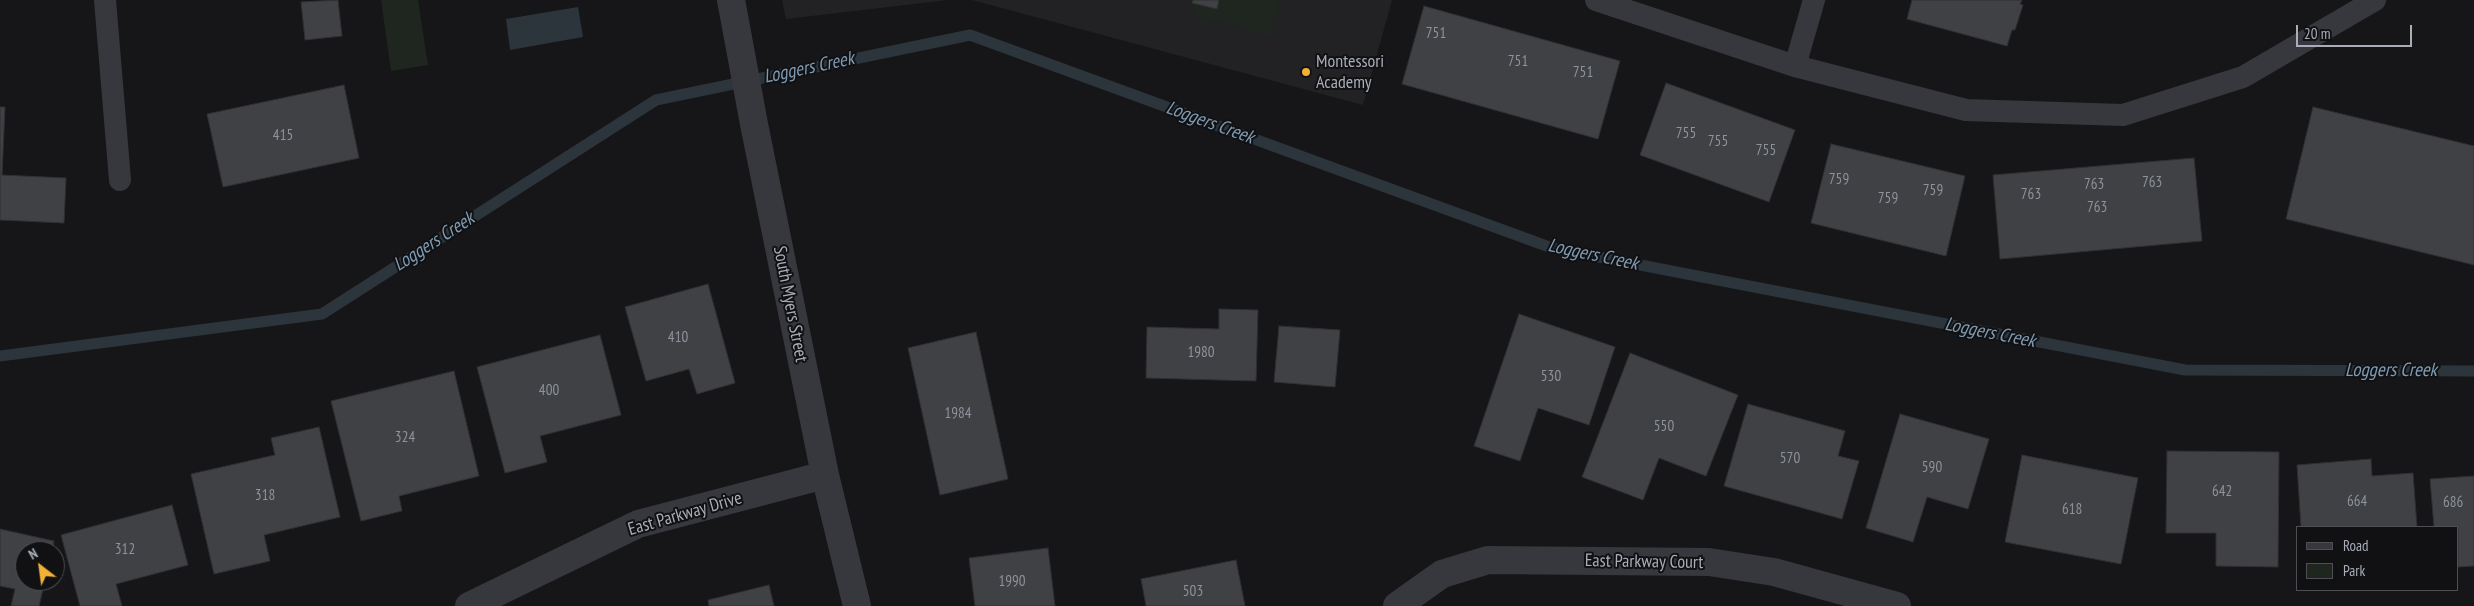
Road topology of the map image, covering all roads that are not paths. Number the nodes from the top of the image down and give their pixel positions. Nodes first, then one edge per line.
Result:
1 (106, 0) edge
2 (731, 0) edge
3 (1596, 0) edge
4 (1814, 0) edge
5 (2375, 0) edge
6 (1795, 66) junction
7 (120, 180) dead end
8 (825, 474) junction
9 (469, 606) edge
10 (857, 606) edge
11 (1397, 606) edge
12 (1898, 606) edge

1 - 7 lane
2 - 8 street, South Myers Street
3 - 6 lane
4 - 6 lane
5 - 6 lane
8 - 9 street, East Parkway Drive
8 - 10 street, South Myers Street
11 - 12 street, East Parkway Court

